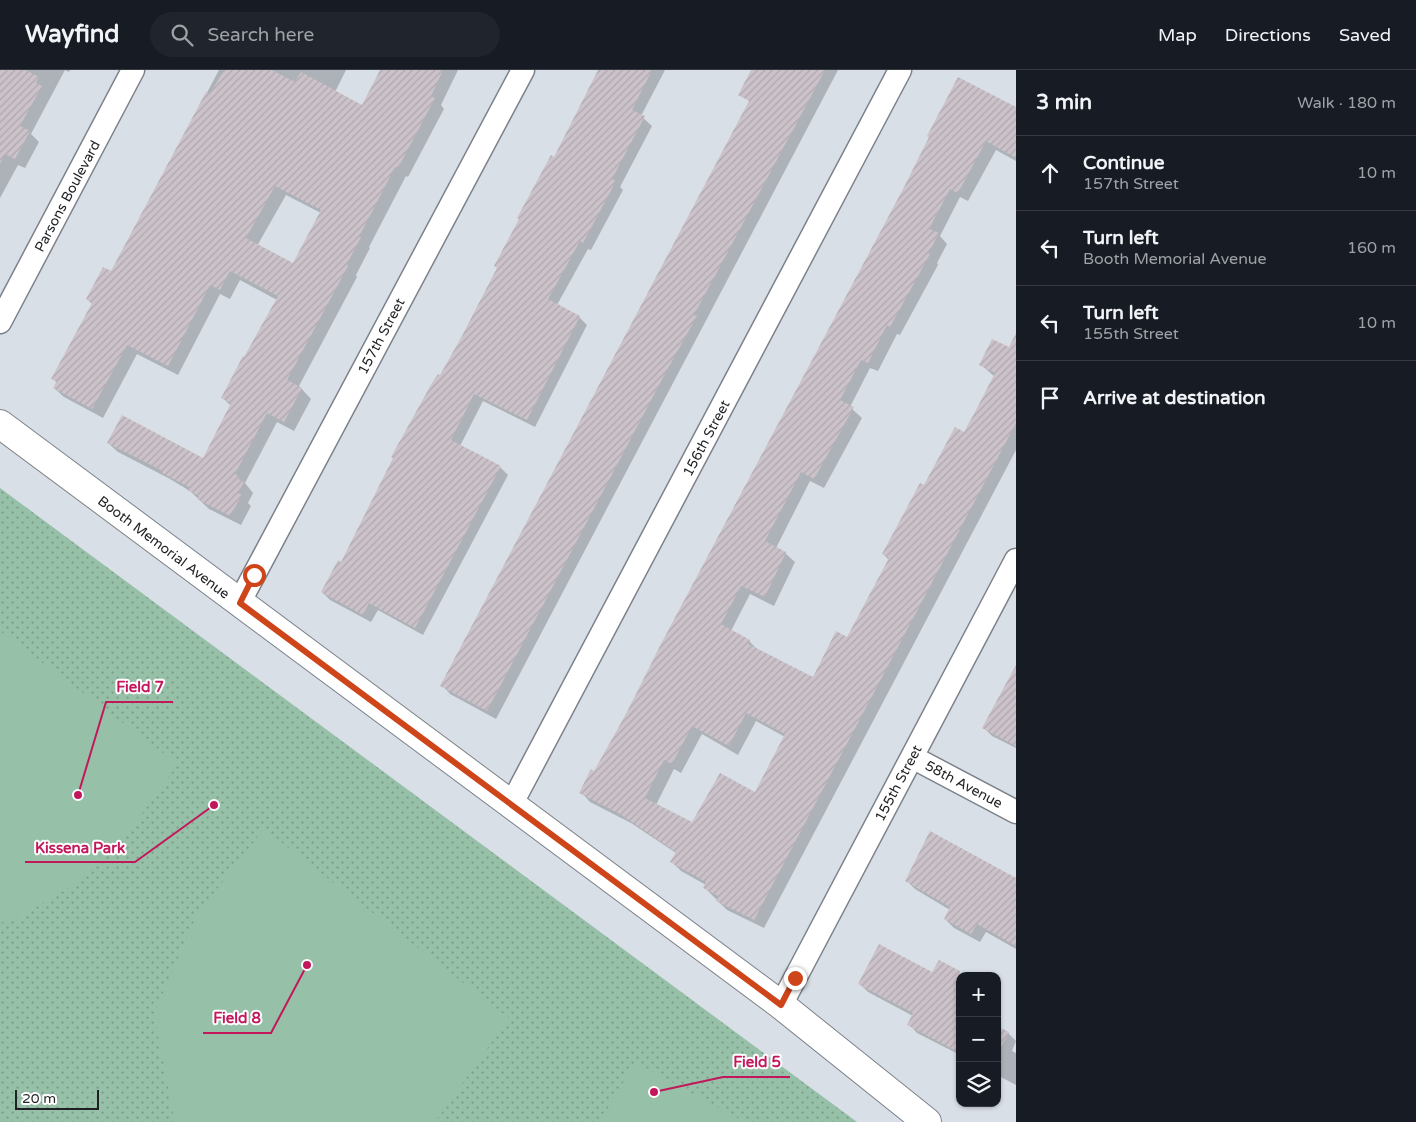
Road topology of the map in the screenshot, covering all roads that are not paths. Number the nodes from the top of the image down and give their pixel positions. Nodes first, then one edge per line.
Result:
1 (133, 70) edge
2 (523, 70) edge
3 (900, 70) edge
4 (0, 322) edge
5 (0, 424) edge
6 (1016, 560) edge
7 (240, 603) junction
8 (912, 757) junction
9 (512, 805) junction
10 (1016, 812) edge
11 (781, 1005) junction
12 (927, 1122) edge

1 - 4 street, Parsons Boulevard
2 - 7 street, 157th Street
3 - 9 street, 156th Street
5 - 7 street, Booth Memorial Avenue
6 - 8 street, 155th Street
7 - 9 street, Booth Memorial Avenue
8 - 10 street, 58th Avenue
8 - 11 street, 155th Street
9 - 11 street, Booth Memorial Avenue
11 - 12 street, Booth Memorial Avenue

